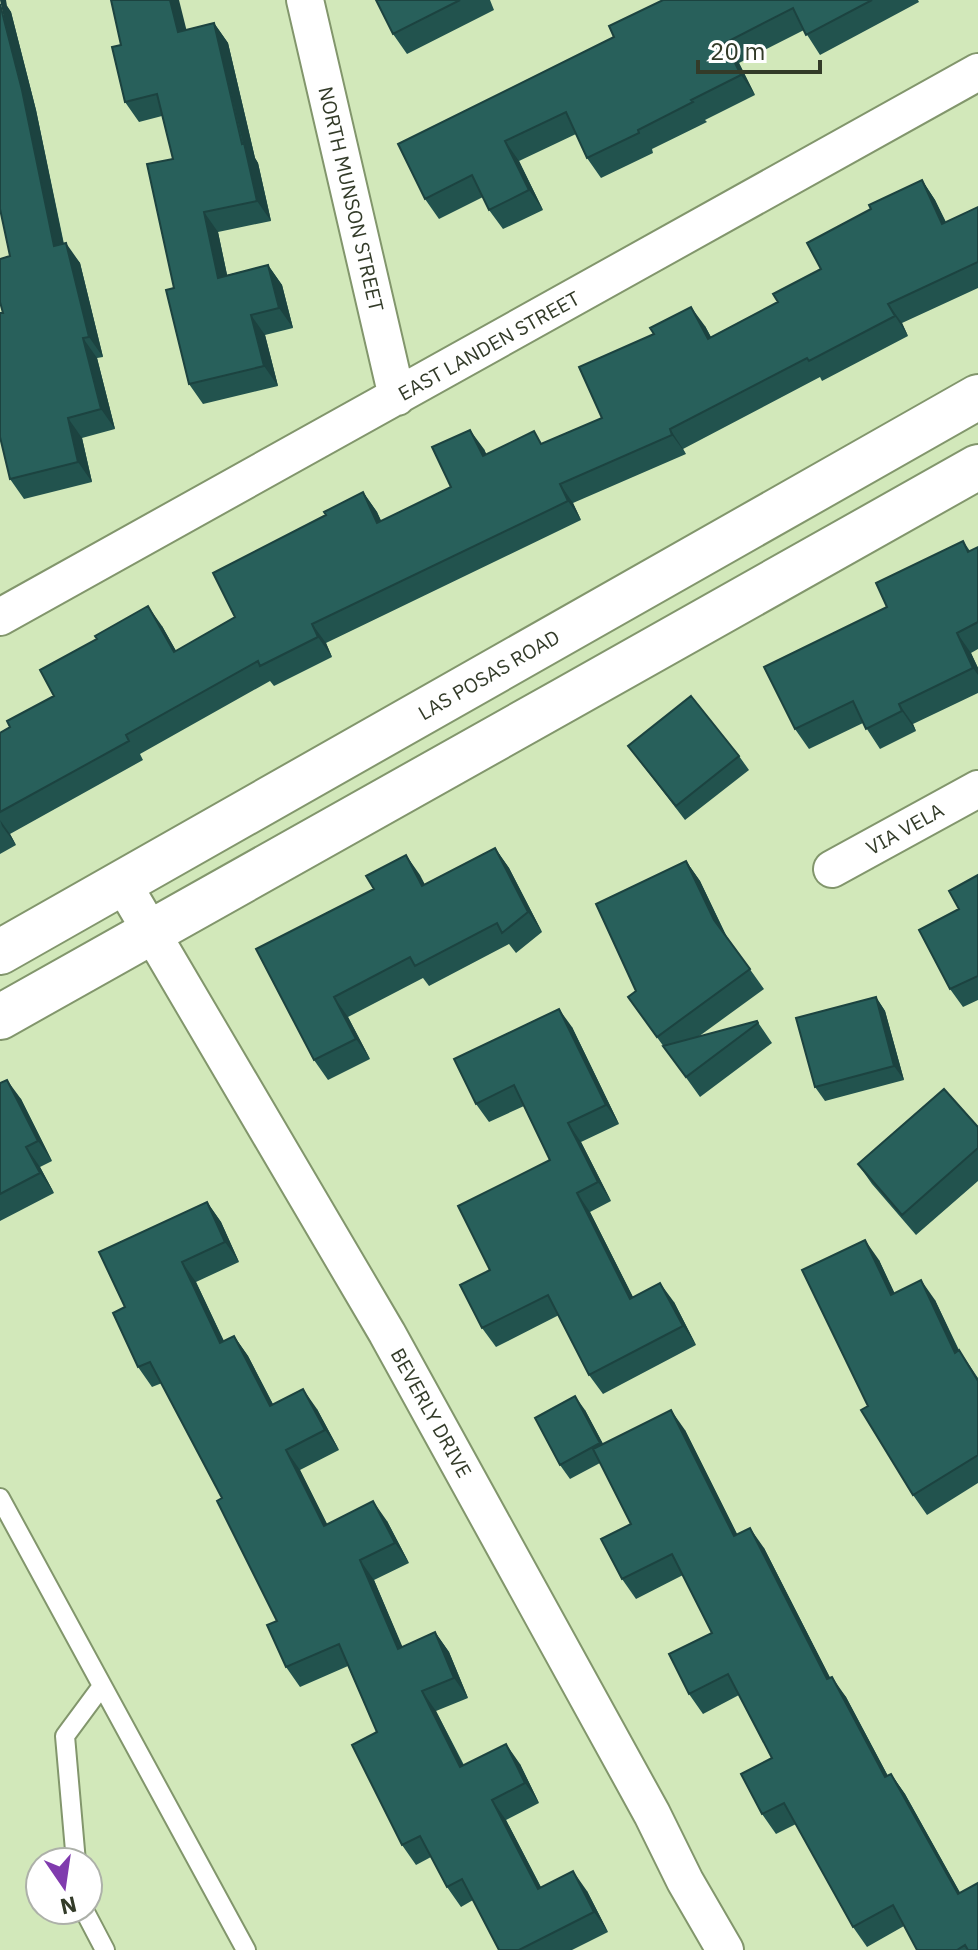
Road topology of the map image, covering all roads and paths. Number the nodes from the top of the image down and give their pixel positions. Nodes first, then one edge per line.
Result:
1 (305, 0) edge
2 (978, 72) edge
3 (397, 397) junction
4 (978, 397) edge
5 (978, 467) edge
6 (0, 617) edge
7 (978, 789) edge
8 (832, 869) dead end
9 (123, 884) junction
10 (152, 933) junction
11 (0, 952) edge
12 (0, 1017) edge
13 (0, 1498) edge
14 (102, 1686) junction
15 (75, 1846) edge
16 (92, 1926) edge
17 (105, 1950) edge
18 (246, 1950) edge
19 (725, 1950) edge

1 - 3 street, NORTH MUNSON STREET
2 - 3 street, EAST LANDEN STREET
3 - 6 street, EAST LANDEN STREET
4 - 9 main road, LAS POSAS ROAD
5 - 10 main road
7 - 8 street, VIA VELA
9 - 10 street, BEVERLY DRIVE
9 - 11 main road, LAS POSAS ROAD
10 - 12 main road
10 - 19 street, BEVERLY DRIVE
13 - 14 lane
14 - 15 lane
14 - 18 lane
16 - 17 lane

